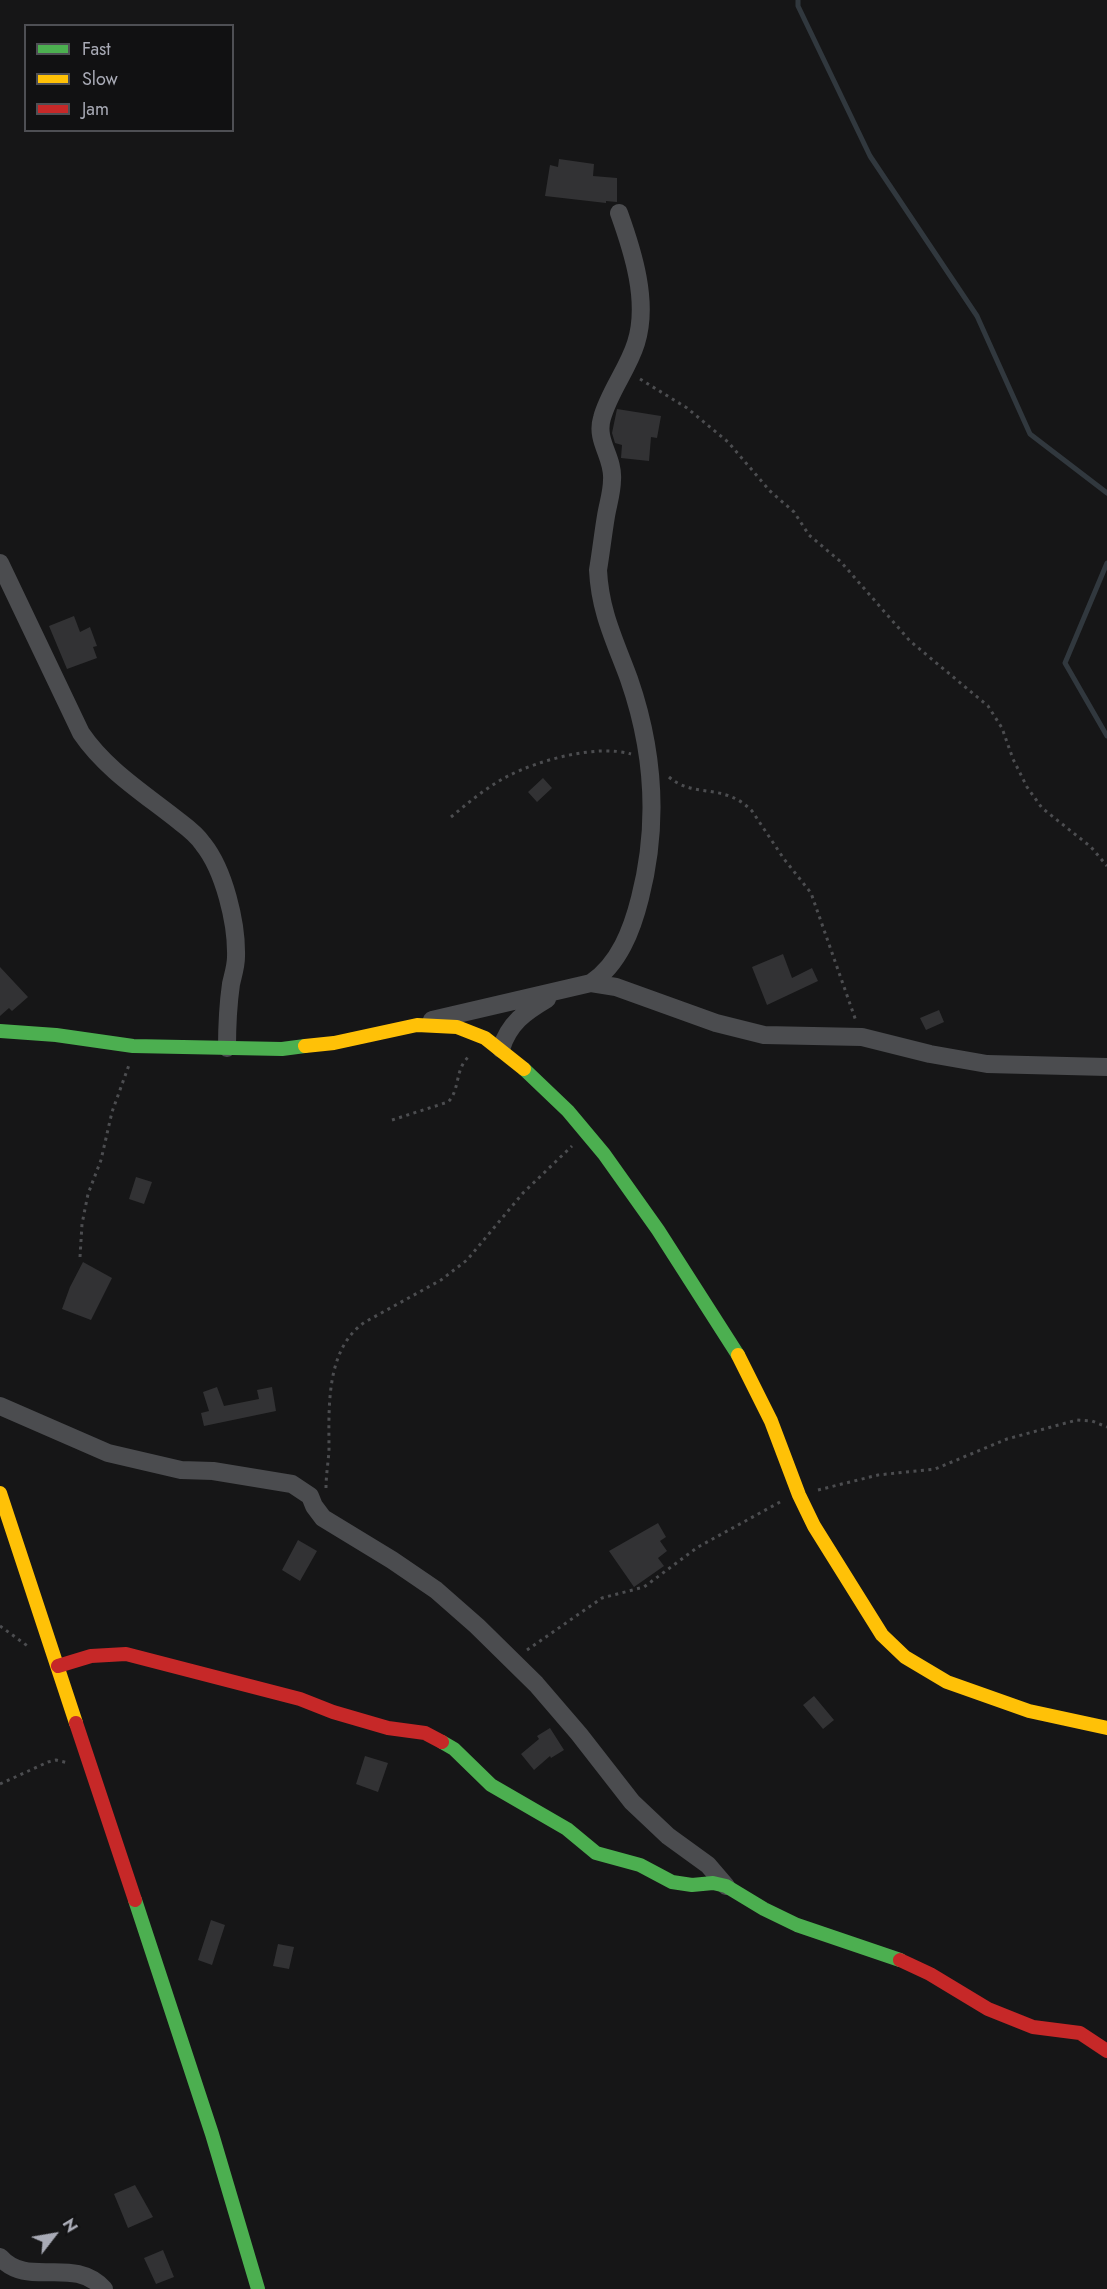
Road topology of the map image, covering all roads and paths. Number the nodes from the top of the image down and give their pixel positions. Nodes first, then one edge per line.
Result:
1 (619, 213) dead end
2 (625, 370) junction
3 (0, 563) edge
4 (650, 760) junction
5 (451, 817) dead end
6 (1107, 866) edge
7 (591, 983) junction
8 (559, 991) junction
9 (417, 1025) junction
10 (0, 1031) edge
11 (862, 1037) junction
12 (133, 1046) junction
13 (226, 1048) junction
14 (501, 1049) junction
15 (474, 1054) dead end
16 (1107, 1067) edge
17 (392, 1120) dead end
18 (587, 1133) junction
19 (80, 1257) dead end
20 (0, 1406) edge
21 (1107, 1427) edge
22 (0, 1493) edge
23 (799, 1495) junction
24 (323, 1518) junction
25 (513, 1660) junction
26 (58, 1666) junction
27 (1107, 1728) edge
28 (71, 1765) dead end
29 (0, 1784) edge
30 (726, 1886) junction
31 (1107, 2051) edge
32 (0, 2257) edge
33 (104, 2289) edge
34 (258, 2289) edge

1 - 2 street
2 - 4 street
2 - 6 path
3 - 13 street
4 - 5 path
4 - 7 street
4 - 11 path
7 - 8 street
7 - 11 street
8 - 9 street
8 - 14 street
9 - 13 street
9 - 14 street
10 - 12 street
11 - 16 street
12 - 13 street
12 - 19 path
14 - 18 street
15 - 17 path
18 - 23 street
18 - 24 path
20 - 24 street
21 - 23 path
22 - 26 street
23 - 25 path
23 - 27 street
24 - 25 street
25 - 30 street
26 - 30 street
26 - 34 street
28 - 29 path
30 - 31 street
32 - 33 street

